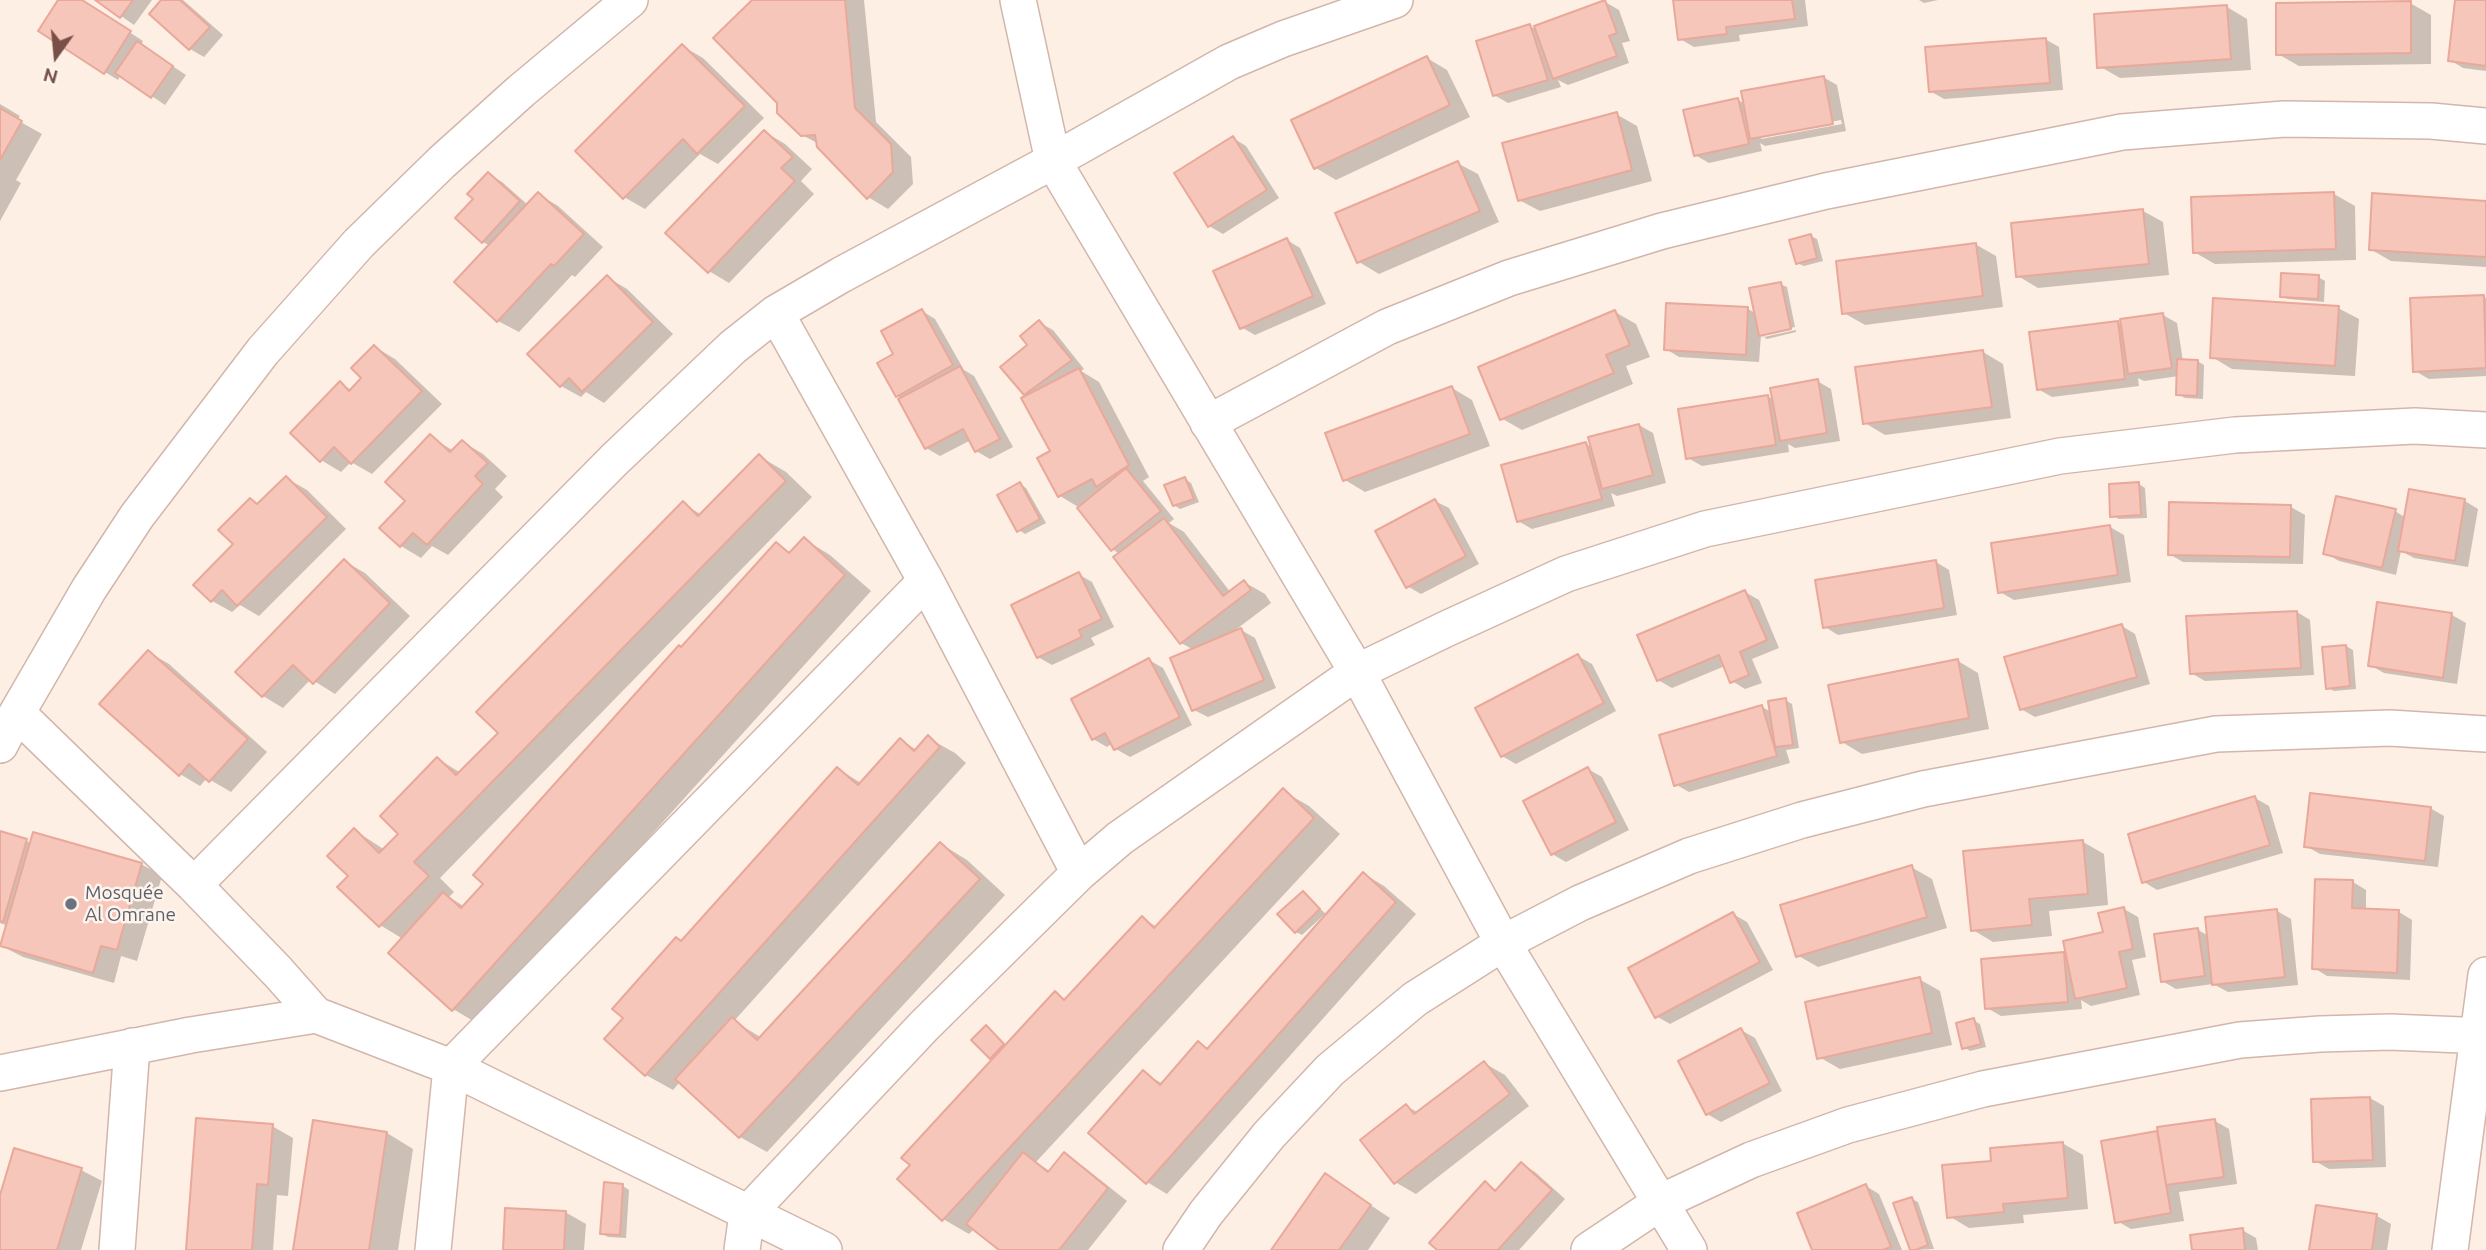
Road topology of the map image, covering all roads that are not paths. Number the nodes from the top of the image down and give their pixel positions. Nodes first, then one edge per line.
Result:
1 (630, 0) edge
2 (1018, 0) edge
3 (1395, 0) edge
4 (2486, 126) edge
5 (1053, 161) junction
6 (776, 313) junction
7 (1208, 423) junction
8 (2486, 430) edge
9 (926, 581) junction
10 (1357, 672) junction
11 (16, 713) junction
12 (2486, 734) edge
13 (0, 746) edge
14 (1079, 873) junction
15 (194, 885) junction
16 (1503, 943) junction
17 (2486, 975) edge
18 (316, 1015) junction
19 (2482, 1035) edge
20 (132, 1046) junction
21 (451, 1067) junction
22 (0, 1073) edge
23 (1661, 1202) junction
24 (747, 1214) junction
25 (117, 1250) edge
26 (433, 1250) edge
27 (742, 1250) edge
28 (824, 1250) edge
29 (1181, 1250) edge
30 (1589, 1250) edge
31 (1689, 1250) edge
32 (2450, 1250) edge

1 - 11 street
2 - 5 street
3 - 5 street
4 - 7 street
5 - 6 street
5 - 7 street
6 - 9 street
6 - 15 street
7 - 10 street
8 - 10 street
9 - 14 street
9 - 21 street
10 - 14 street
10 - 16 street
11 - 13 street
11 - 15 street
12 - 16 street
14 - 24 street
15 - 18 street
16 - 23 street
16 - 29 street
17 - 19 street
18 - 20 street
18 - 21 street
19 - 23 street
19 - 32 street
20 - 22 street
20 - 25 street
21 - 24 street
21 - 26 street
23 - 30 street
23 - 31 street
24 - 27 street
24 - 28 street

